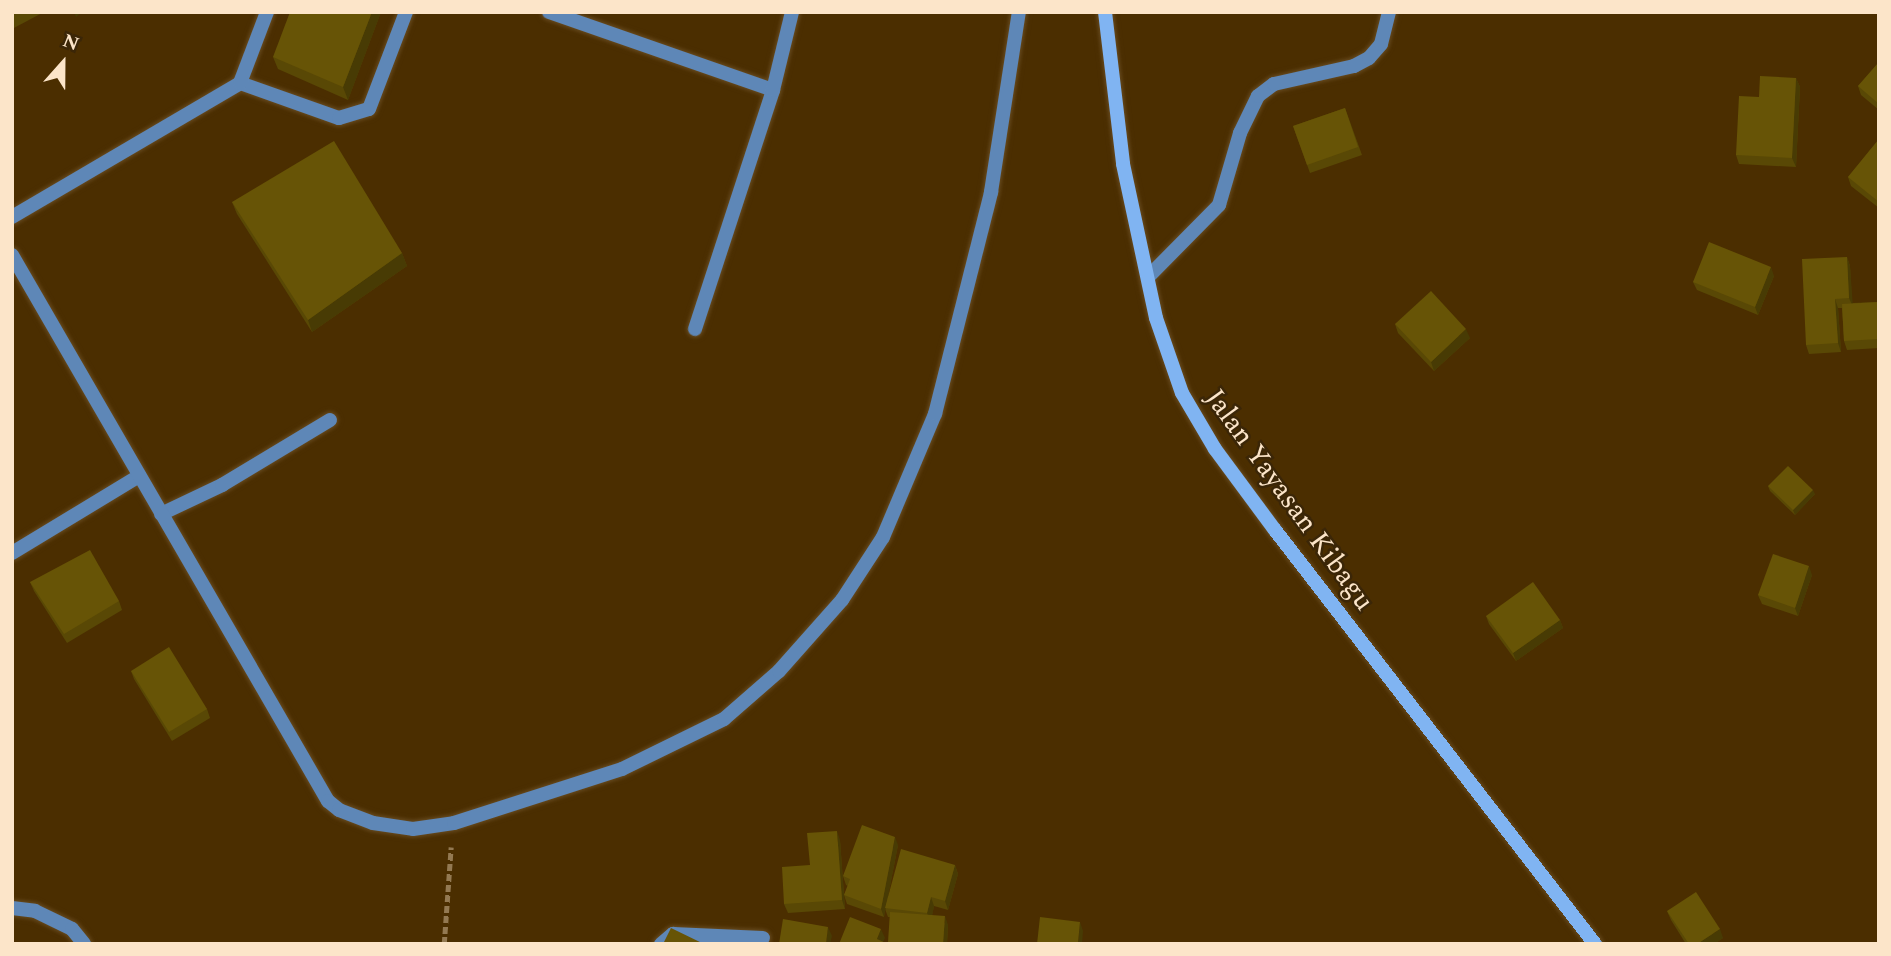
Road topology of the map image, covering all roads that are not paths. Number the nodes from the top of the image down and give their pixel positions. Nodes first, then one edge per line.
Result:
1 (267, 12) edge
2 (406, 12) edge
3 (549, 12) edge
4 (792, 12) edge
5 (1019, 12) edge
6 (1105, 12) edge
7 (1390, 12) edge
8 (240, 83) junction
9 (773, 90) junction
10 (12, 217) edge
11 (12, 255) edge
12 (1149, 276) junction
13 (695, 329) dead end
14 (330, 420) dead end
15 (139, 476) junction
16 (161, 514) junction
17 (12, 553) edge
18 (12, 908) edge
19 (763, 938) dead end
20 (84, 944) edge
21 (661, 944) edge
22 (1595, 944) edge

1 - 8 street
2 - 8 street
3 - 9 street
4 - 9 street
5 - 16 street
6 - 12 street, Jalan Yayasan Kibagu
7 - 12 street
8 - 10 street
9 - 13 street
11 - 15 street
12 - 22 street, Jalan Yayasan Kibagu
14 - 16 street
15 - 16 street
15 - 17 street
18 - 20 street
19 - 21 street

